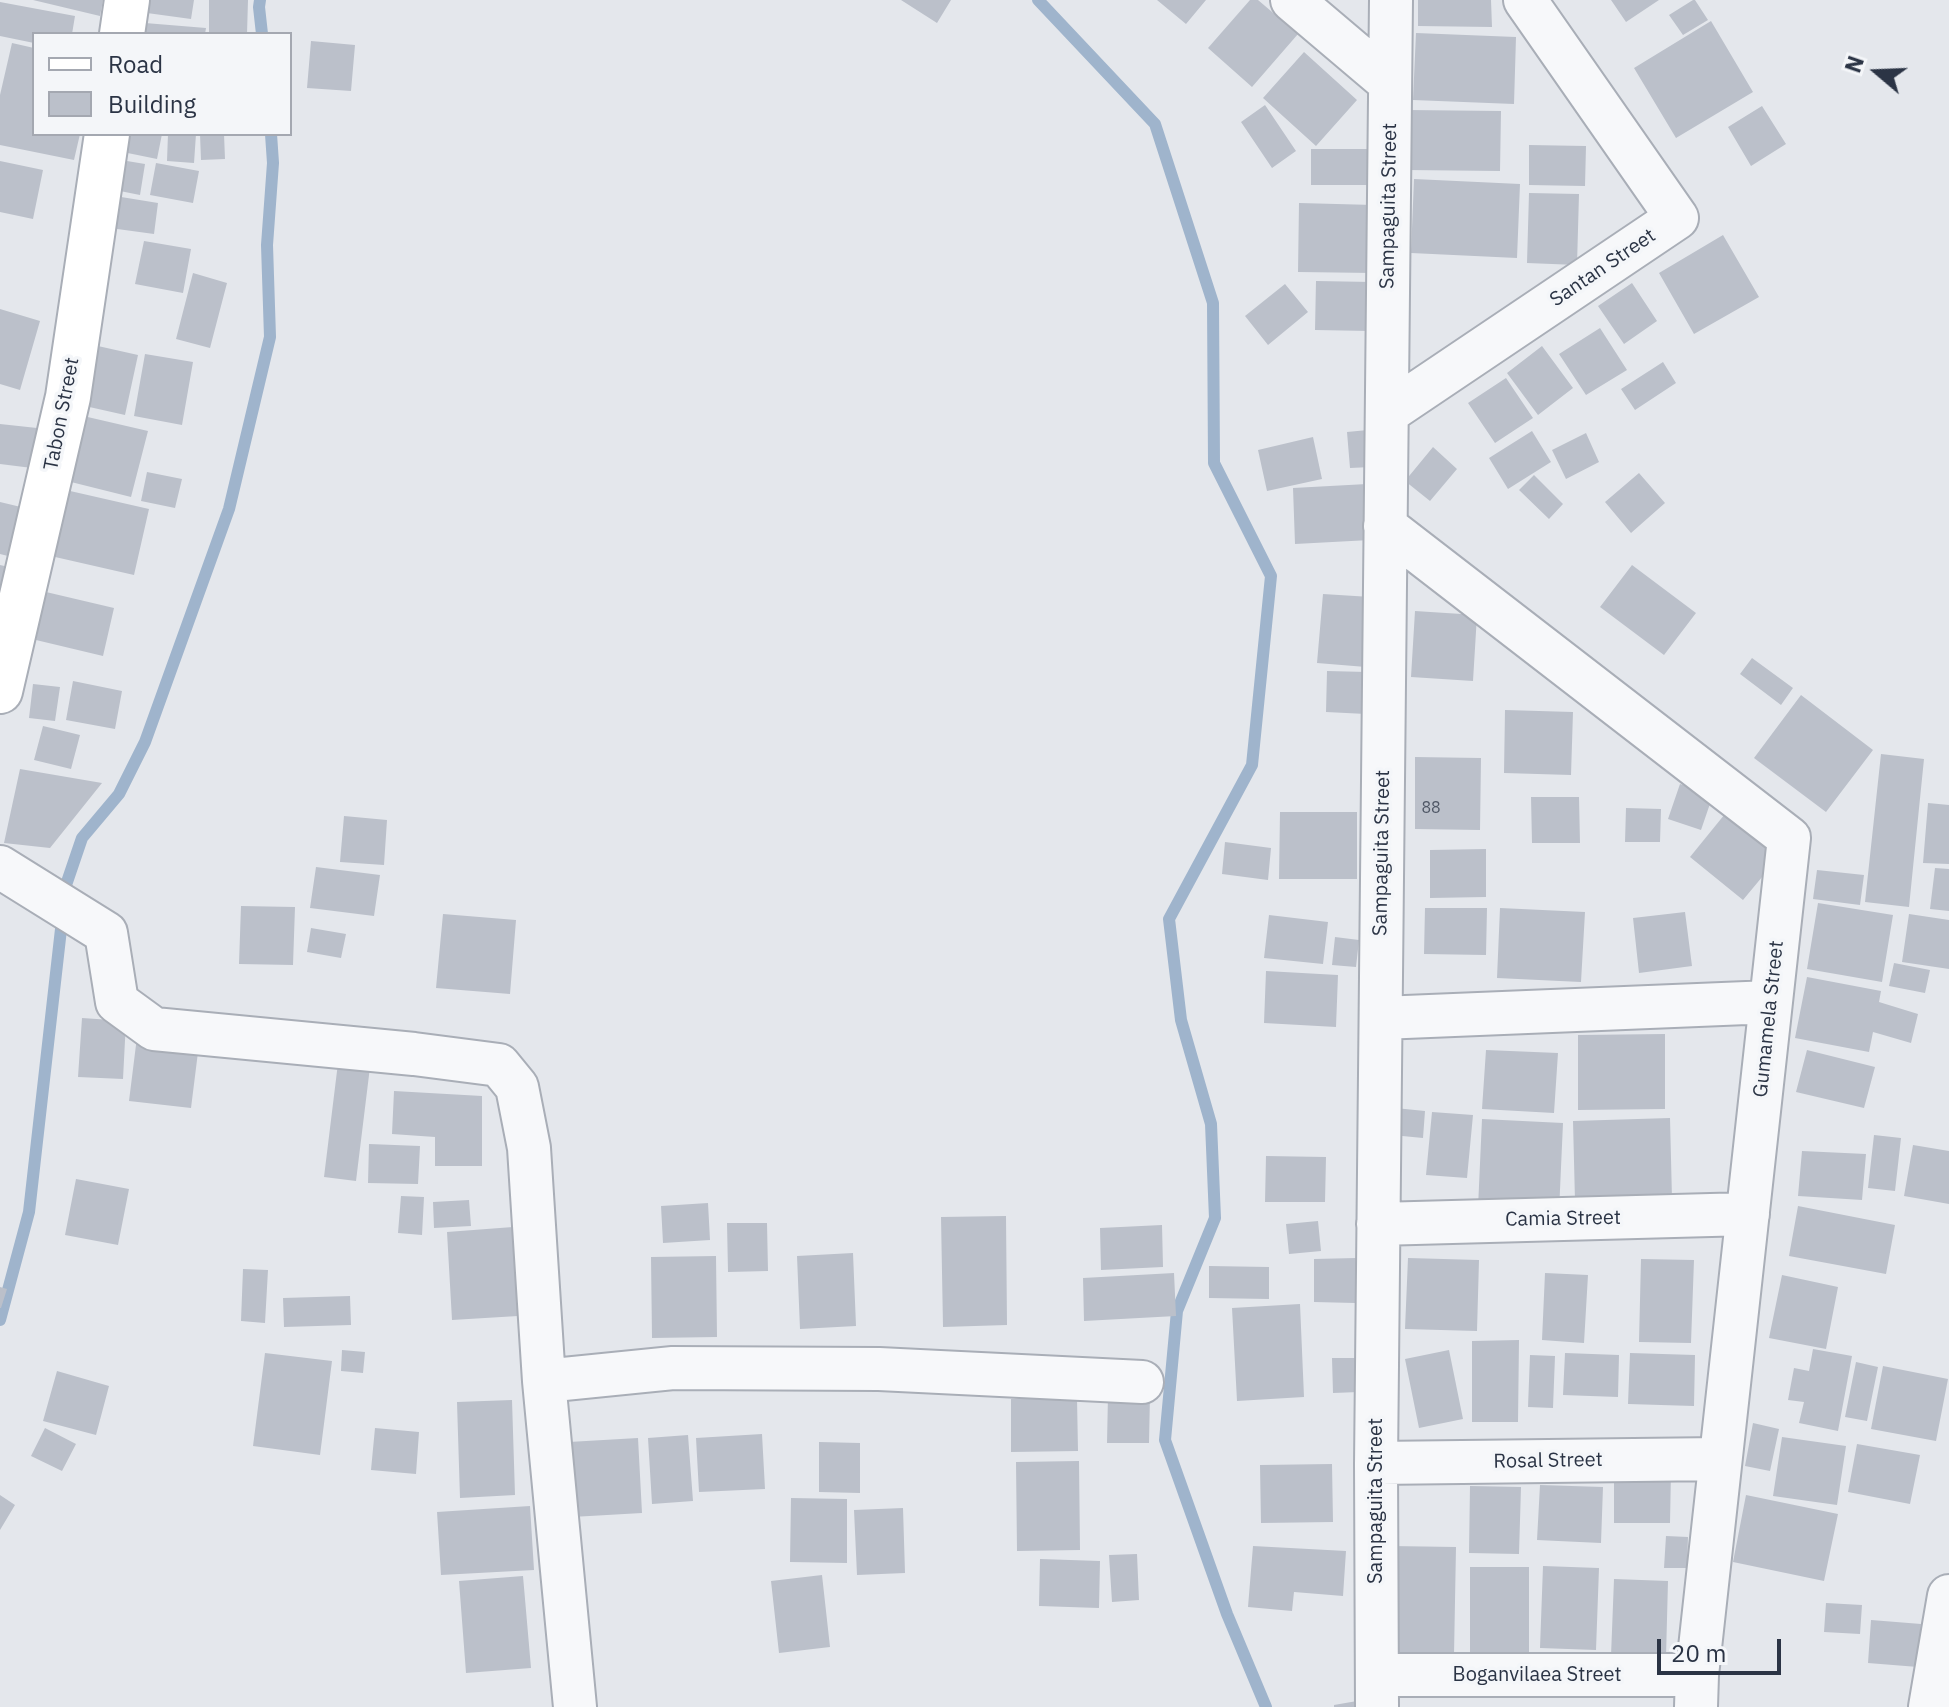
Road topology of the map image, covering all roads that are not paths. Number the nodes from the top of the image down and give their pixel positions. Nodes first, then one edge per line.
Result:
1 (127, 0) edge
2 (1292, 0) edge
3 (1391, 0) edge
4 (1525, 0) edge
5 (122, 32) edge
6 (1390, 83) junction
7 (107, 136) edge
8 (1387, 413) junction
9 (1385, 526) junction
10 (0, 691) edge
11 (16, 877) edge
12 (1771, 1002) junction
13 (1381, 1018) junction
14 (1748, 1214) junction
15 (1378, 1224) junction
16 (544, 1381) junction
17 (1142, 1382) dead end
18 (1720, 1459) junction
19 (1376, 1463) junction
20 (1949, 1596) edge
21 (1377, 1691) edge
22 (1696, 1691) edge
23 (575, 1707) edge
24 (1930, 1707) edge

1 - 5 street
2 - 6 street
3 - 6 street, Sampaguita Street
4 - 8 street, Santan Street
6 - 8 street, Sampaguita Street
7 - 10 street, Tabon Street
8 - 9 street, Sampaguita Street
9 - 12 street, Gumamela Street
9 - 13 street, Sampaguita Street
11 - 16 street
12 - 13 street
12 - 14 street, Gumamela Street
13 - 15 street, Sampaguita Street
14 - 15 street, Camia Street
14 - 18 street, Gumamela Street
15 - 19 street, Sampaguita Street
16 - 17 street
16 - 23 street
18 - 19 street, Rosal Street
18 - 22 street, Gumamela Street
19 - 21 street, Sampaguita Street
20 - 24 street
21 - 22 street, Boganvilaea Street

